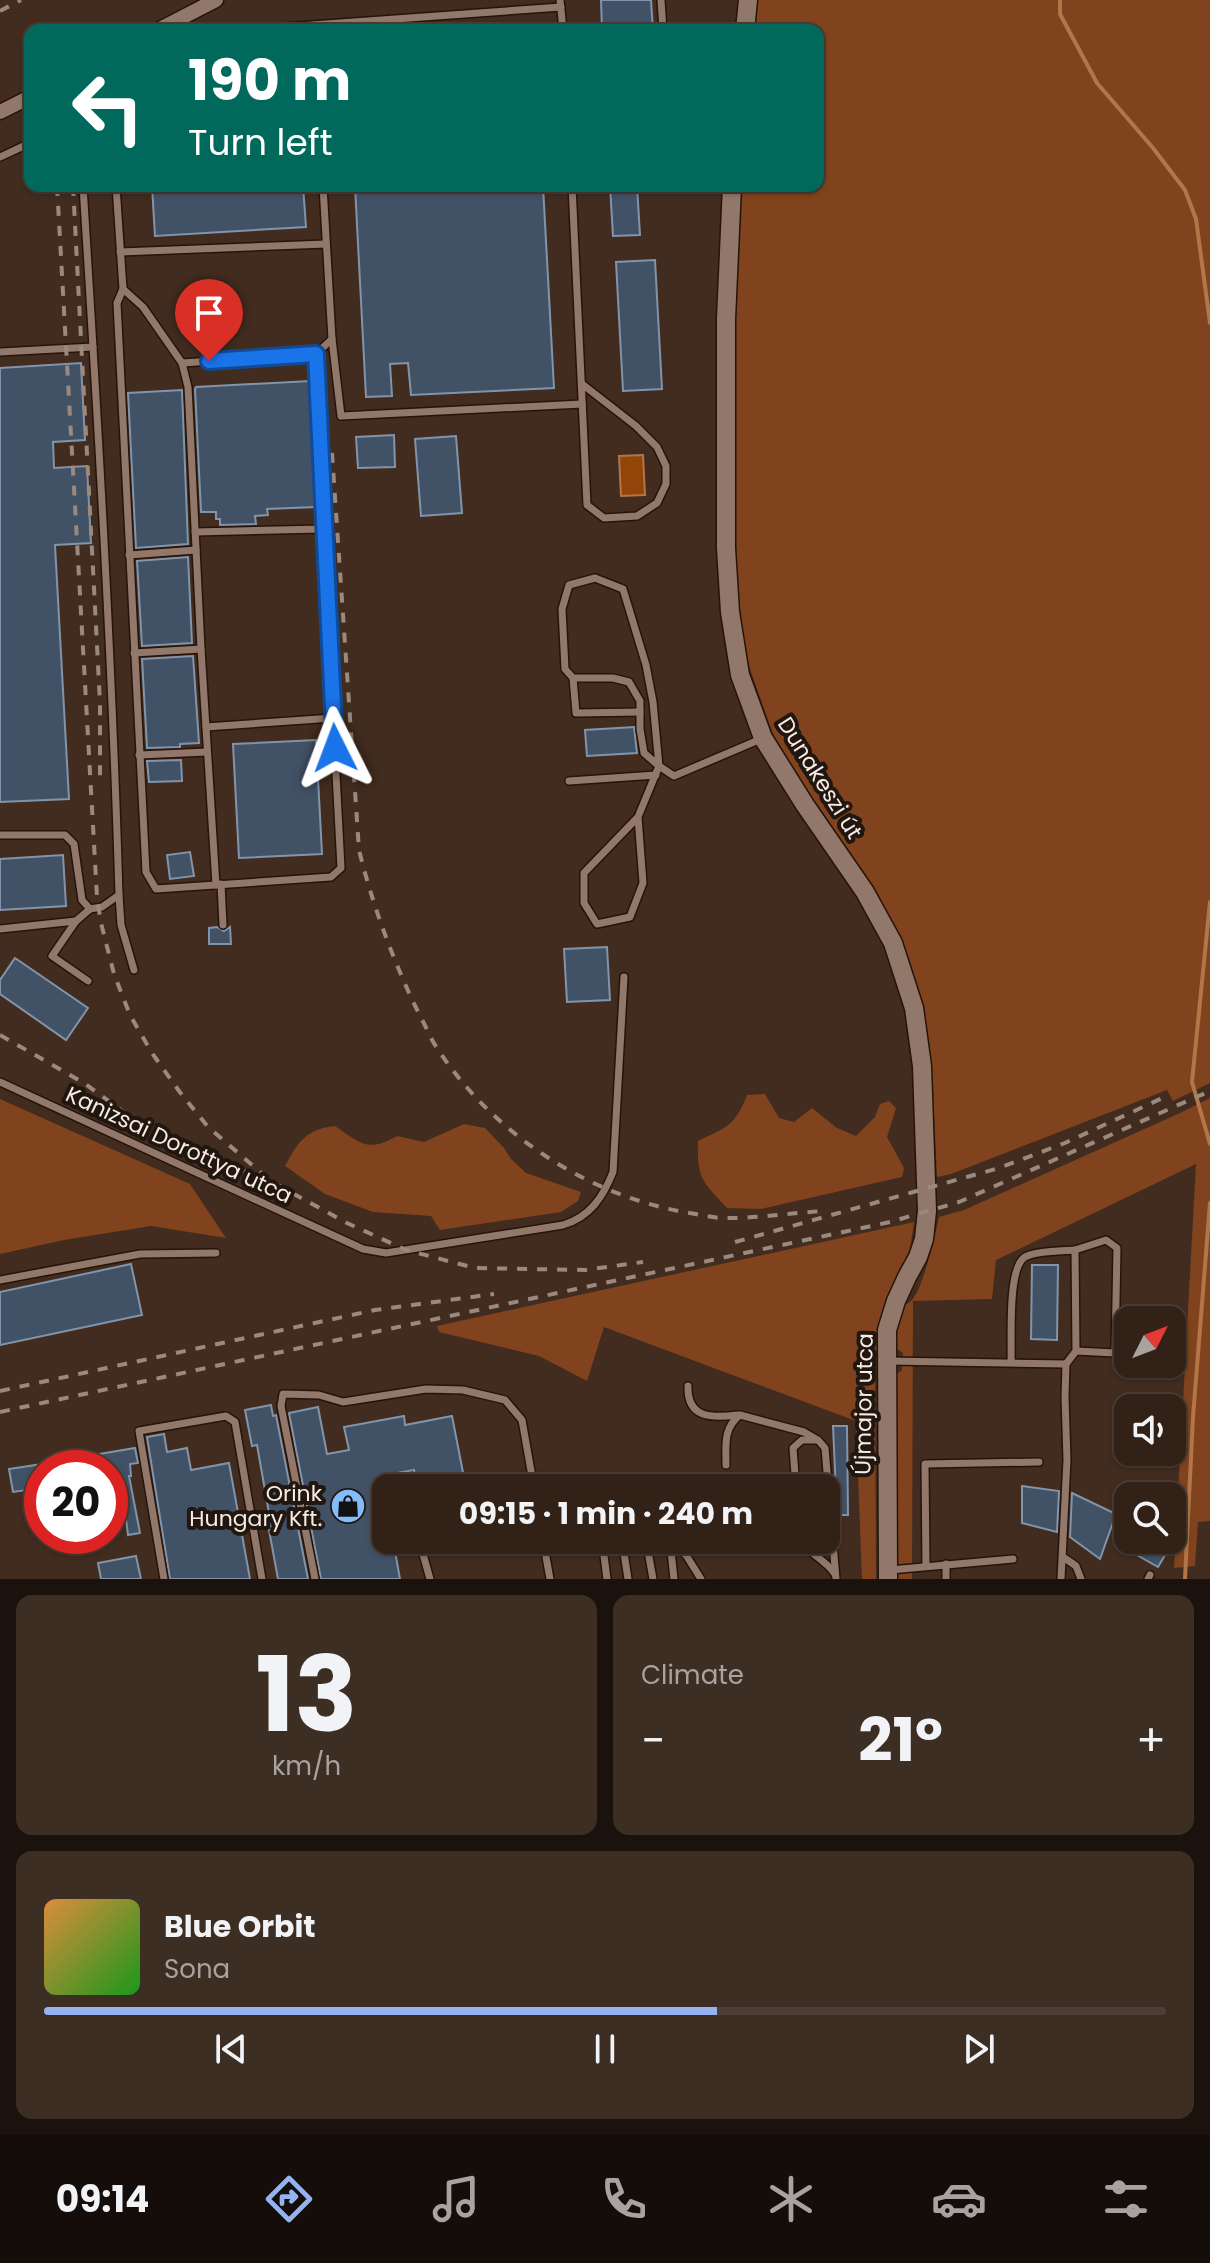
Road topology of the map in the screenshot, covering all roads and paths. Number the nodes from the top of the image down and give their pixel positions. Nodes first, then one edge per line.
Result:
1 (216, 0) edge
2 (661, 0) edge
3 (748, 0) edge
4 (561, 3) edge
5 (170, 24) edge
6 (319, 24) edge
7 (563, 24) edge
8 (663, 24) edge
9 (746, 24) edge
10 (24, 100) edge
11 (0, 112) edge
12 (24, 146) edge
13 (0, 157) edge
14 (83, 192) edge
15 (116, 192) edge
16 (323, 192) edge
17 (572, 192) edge
18 (732, 192) edge
19 (326, 244) junction
20 (120, 252) junction
21 (123, 289) junction
22 (332, 339) junction
23 (93, 347) junction
24 (0, 352) edge
25 (316, 354) junction
26 (182, 363) junction
27 (582, 384) junction
28 (582, 404) junction
29 (323, 529) junction
30 (195, 532) junction
31 (196, 550) junction
32 (129, 555) junction
33 (201, 649) junction
34 (134, 653) junction
35 (573, 678) junction
36 (640, 712) junction
37 (333, 718) junction
38 (206, 727) junction
39 (763, 738) junction
40 (207, 752) junction
41 (139, 755) junction
42 (659, 766) junction
43 (656, 775) junction
44 (569, 781) dead end
45 (638, 817) junction
46 (0, 835) edge
47 (218, 884) junction
48 (119, 895) junction
49 (90, 909) junction
50 (76, 921) junction
51 (223, 925) dead end
52 (0, 929) edge
53 (134, 970) dead end
54 (624, 977) dead end
55 (88, 981) dead end
56 (0, 1082) edge
57 (926, 1190) joint
58 (1075, 1250) junction
59 (216, 1253) dead end
60 (0, 1280) edge
61 (1076, 1351) junction
62 (886, 1361) junction
63 (1011, 1362) junction
64 (1066, 1364) junction
65 (688, 1386) dead end
66 (740, 1415) junction
67 (818, 1440) junction
68 (1039, 1462) dead end
69 (726, 1465) dead end
70 (532, 1474) edge
71 (795, 1474) edge
72 (423, 1554) edge
73 (546, 1554) edge
74 (604, 1554) edge
75 (624, 1554) edge
76 (649, 1554) edge
77 (670, 1554) edge
78 (685, 1554) edge
79 (812, 1554) edge
80 (1063, 1557) junction
81 (1013, 1559) dead end
82 (946, 1564) junction
83 (926, 1566) junction
84 (888, 1575) edge
85 (836, 1578) edge
86 (164, 1579) edge
87 (262, 1579) edge
88 (315, 1579) edge
89 (430, 1579) edge
90 (550, 1579) edge
91 (607, 1579) edge
92 (628, 1579) edge
93 (653, 1579) edge
94 (674, 1579) edge
95 (701, 1579) edge
96 (946, 1579) edge
97 (1061, 1579) edge
98 (1081, 1579) edge

1 - 5 street
2 - 8 lane
3 - 9 street
4 - 6 lane
4 - 7 lane
10 - 11 street
12 - 13 lane
14 - 23 lane
15 - 20 lane
16 - 19 lane
17 - 27 lane
18 - 39 street, Dunakeszi út
19 - 20 lane
19 - 22 lane
20 - 21 lane
21 - 26 lane
21 - 32 lane
22 - 25 lane
22 - 28 lane
23 - 24 lane
23 - 48 lane
25 - 26 lane
25 - 29 lane
26 - 30 lane
27 - 28 lane
27 - 28 lane
29 - 30 lane
29 - 37 lane
30 - 31 lane
31 - 32 lane
31 - 33 lane
32 - 34 lane
33 - 34 lane
33 - 38 lane
34 - 41 lane
35 - 36 lane
35 - 36 lane
35 - 42 lane
36 - 42 lane
37 - 38 lane
37 - 47 lane
38 - 40 lane
39 - 42 lane
39 - 57 street, Dunakeszi út
40 - 41 lane
40 - 47 lane
41 - 47 lane
42 - 43 lane
43 - 44 lane
43 - 45 lane
45 - 45 lane
46 - 49 lane
47 - 51 lane
48 - 49 lane
48 - 53 lane
49 - 50 lane
50 - 52 lane
50 - 55 lane
54 - 56 lane, Kanizsai Dorottya utca
57 - 62 street, Újmajor utca
58 - 61 lane
58 - 61 lane
58 - 63 lane
59 - 60 lane
61 - 64 lane
62 - 63 lane
62 - 84 street, Újmajor utca
63 - 64 lane
64 - 80 lane
65 - 66 lane
66 - 67 lane
66 - 69 lane
67 - 71 lane
67 - 85 lane
68 - 83 lane
70 - 88 lane
72 - 89 lane
73 - 90 lane
74 - 91 lane
75 - 92 lane
76 - 93 lane
77 - 94 lane
78 - 95 lane
79 - 85 lane
80 - 97 lane
80 - 98 lane
81 - 82 lane
82 - 83 lane
82 - 96 lane
83 - 84 lane
86 - 87 lane

